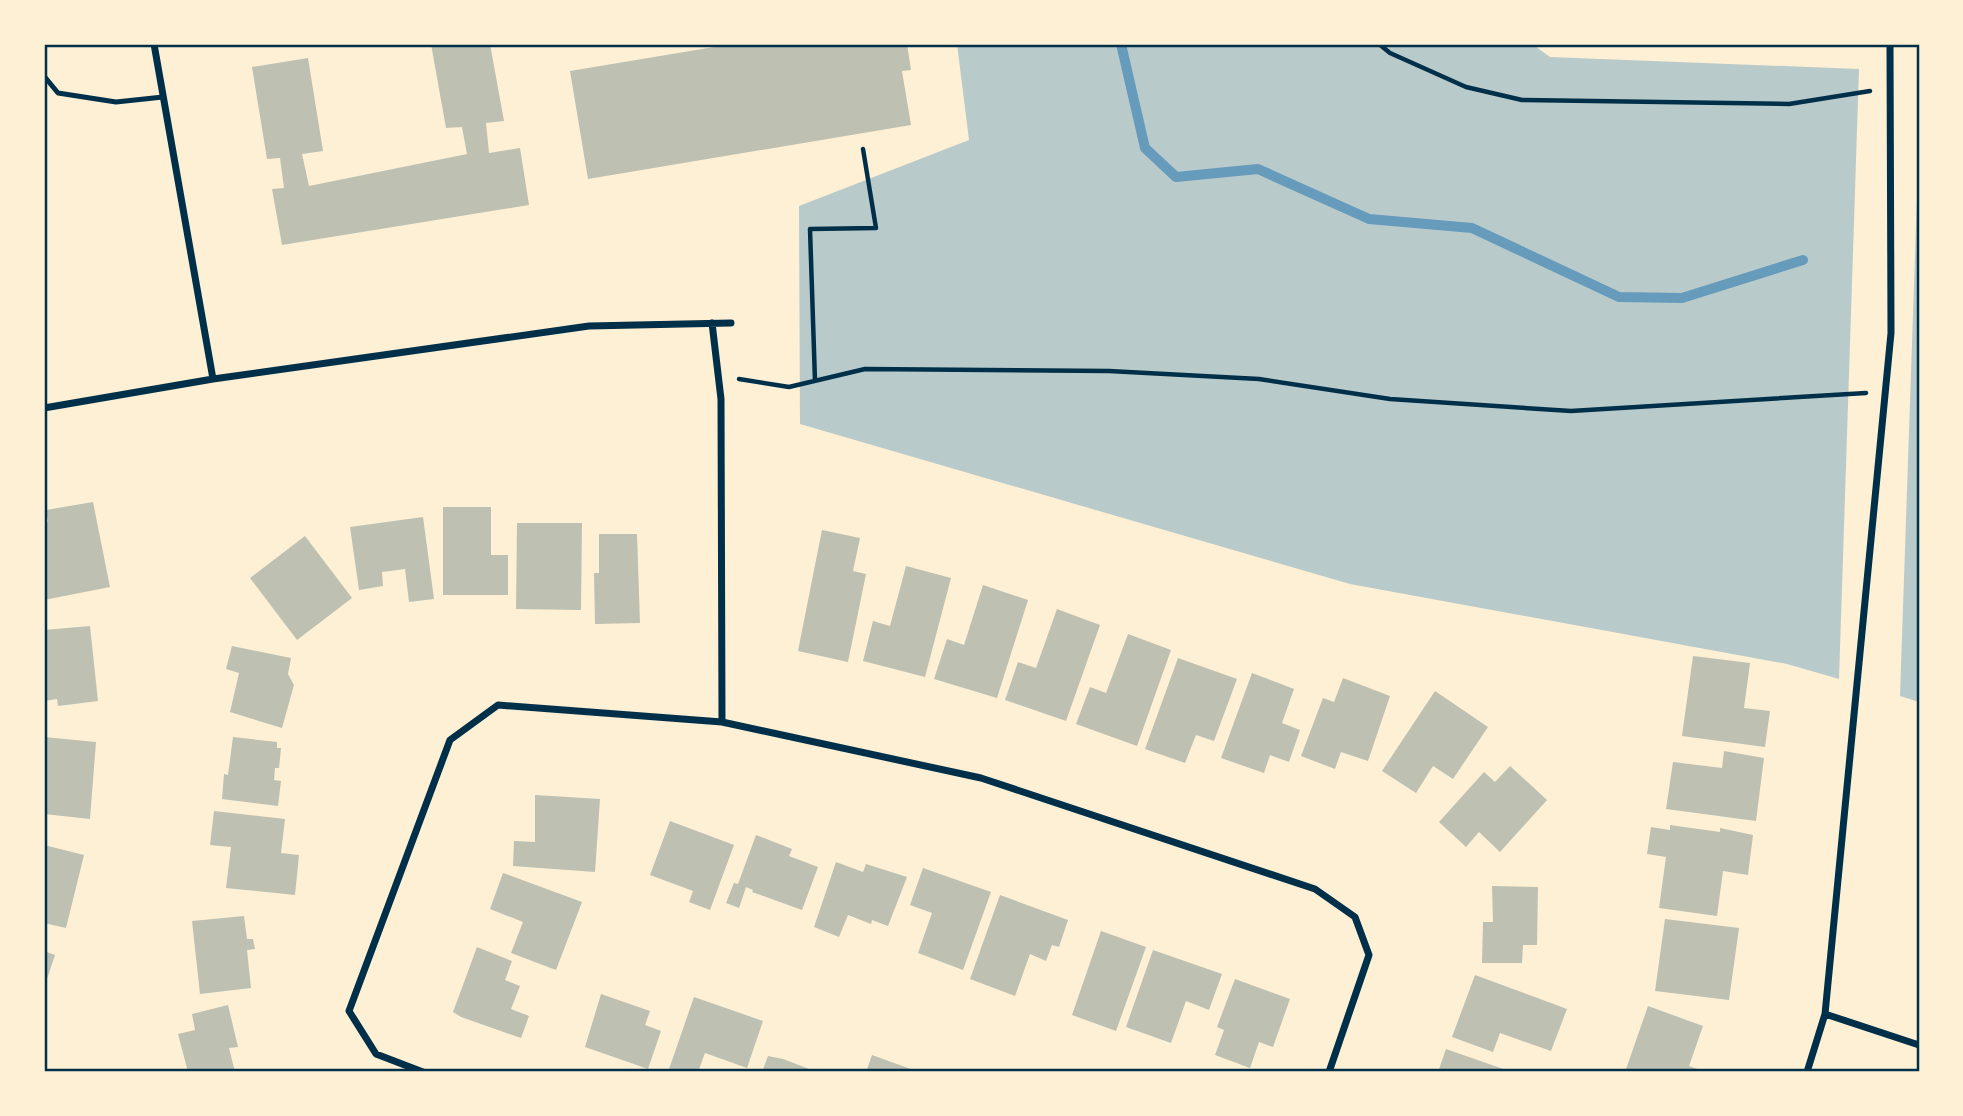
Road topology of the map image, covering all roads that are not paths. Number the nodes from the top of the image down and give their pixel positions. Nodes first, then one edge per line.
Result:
1 (154, 44) edge
2 (1890, 44) edge
3 (44, 76) edge
4 (163, 97) junction
5 (712, 323) junction
6 (731, 323) dead end
7 (213, 379) junction
8 (44, 408) edge
9 (722, 722) junction
10 (1825, 1014) junction
11 (1919, 1045) edge
12 (423, 1072) edge
13 (1329, 1072) edge
14 (1807, 1072) edge

1 - 4 street
2 - 10 street
3 - 4 lane
4 - 7 street
5 - 6 street
5 - 7 street
5 - 9 street
7 - 8 street
9 - 12 street
9 - 13 street
10 - 11 street
10 - 14 street

